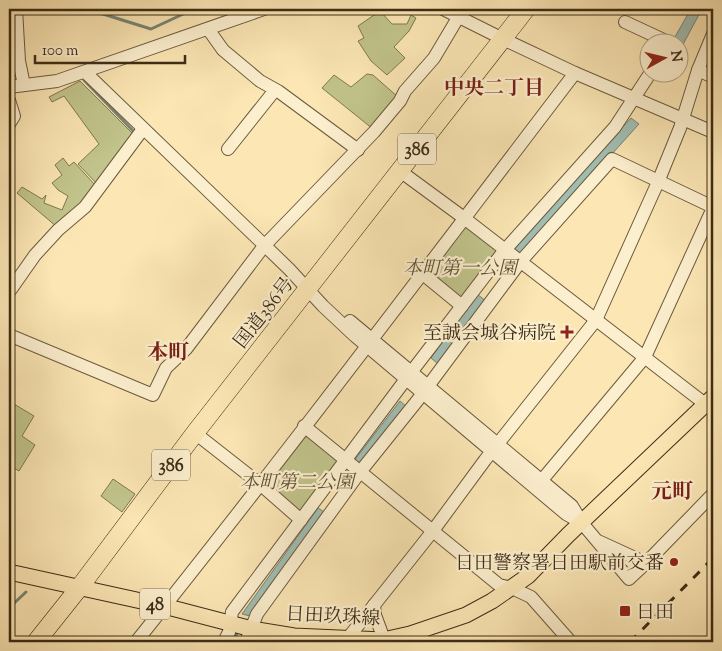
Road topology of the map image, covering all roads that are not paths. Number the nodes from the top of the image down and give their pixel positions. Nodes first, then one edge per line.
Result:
1 (16, 9) edge
2 (264, 9) edge
3 (443, 9) edge
4 (526, 9) edge
5 (459, 16) junction
6 (625, 22) dead end
7 (208, 29) junction
8 (646, 32) edge
9 (713, 34) edge
10 (503, 39) junction
11 (698, 70) junction
12 (85, 72) junction
13 (575, 73) junction
14 (713, 77) edge
15 (644, 82) edge
16 (24, 85) junction
17 (9, 87) edge
18 (275, 90) junction
19 (634, 98) junction
20 (9, 100) edge
21 (683, 119) junction
22 (9, 124) edge
23 (143, 129) junction
24 (713, 132) edge
25 (228, 149) dead end
26 (358, 150) junction
27 (400, 172) junction
28 (658, 182) junction
29 (713, 208) edge
30 (464, 218) junction
31 (264, 246) junction
32 (505, 250) junction
33 (520, 262) junction
34 (423, 274) junction
35 (308, 289) junction
36 (9, 292) edge
37 (462, 306) junction
38 (596, 320) junction
39 (9, 335) edge
40 (369, 342) junction
41 (645, 356) junction
42 (408, 375) junction
43 (425, 389) junction
44 (711, 404) edge
45 (304, 426) junction
46 (195, 433) junction
47 (495, 448) junction
48 (345, 460) junction
49 (360, 472) junction
50 (542, 480) junction
51 (260, 484) junction
52 (713, 494) edge
53 (301, 520) junction
54 (582, 523) junction
55 (432, 532) junction
56 (598, 542) junction
57 (646, 563) junction
58 (9, 572) edge
59 (79, 588) junction
60 (512, 588) junction
61 (374, 605) junction
62 (164, 606) junction
63 (230, 623) junction
64 (249, 636) edge
65 (348, 638) junction
66 (36, 642) edge
67 (136, 642) edge
68 (224, 642) edge
69 (383, 642) edge
70 (568, 642) edge

1 - 16 street
2 - 7 street
3 - 5 street
4 - 10 highway, 国道386号 / 386
5 - 10 street
5 - 26 street
6 - 8 street
7 - 12 street
7 - 18 street
9 - 11 street
10 - 13 street
10 - 27 highway, 国道386号 / 386
11 - 14 street
11 - 21 street
12 - 16 street
12 - 23 street
13 - 19 street
13 - 30 street
15 - 19 street
16 - 17 street
18 - 25 street
18 - 26 street
19 - 21 street
19 - 32 street
20 - 22 street
21 - 24 street
21 - 28 street
23 - 31 street
23 - 36 street
26 - 31 street
27 - 30 street
27 - 35 highway, 国道386号 / 386
28 - 29 street
28 - 33 street
28 - 38 street
29 - 41 street
30 - 32 street
30 - 34 street
31 - 35 street
31 - 39 street
32 - 33 street
32 - 37 street
33 - 38 street
33 - 43 street
34 - 37 street
34 - 40 street
35 - 40 street
35 - 46 highway, 国道386号 / 386
37 - 42 street
38 - 41 street
38 - 47 street
40 - 42 street
40 - 45 street
41 - 44 street
41 - 50 street
42 - 43 street
42 - 48 street
43 - 47 street
43 - 49 street
44 - 54 main road, 日田玖珠線 / 48
45 - 48 street
45 - 51 street
46 - 51 street
46 - 59 highway, 国道386号 / 386
47 - 50 street
47 - 54 street
47 - 55 street
48 - 49 street
48 - 53 street
49 - 55 street
49 - 64 street
50 - 54 street
51 - 53 street
51 - 62 street
52 - 57 street
53 - 63 street
54 - 56 street
54 - 60 main road, 日田玖珠線 / 48
55 - 60 street
55 - 61 street
56 - 57 street
56 - 57 street
58 - 59 main road, 日田玖珠線
59 - 62 main road, 日田玖珠線 / 48
59 - 66 highway, 国道386号 / 386
60 - 69 main road, 日田玖珠線 / 48
60 - 70 street
61 - 65 street
61 - 69 street
62 - 63 main road, 日田玖珠線 / 48
62 - 67 street
63 - 64 main road, 日田玖珠線 / 48
63 - 68 street
64 - 65 main road, 日田玖珠線 / 48
65 - 69 main road, 日田玖珠線 / 48

